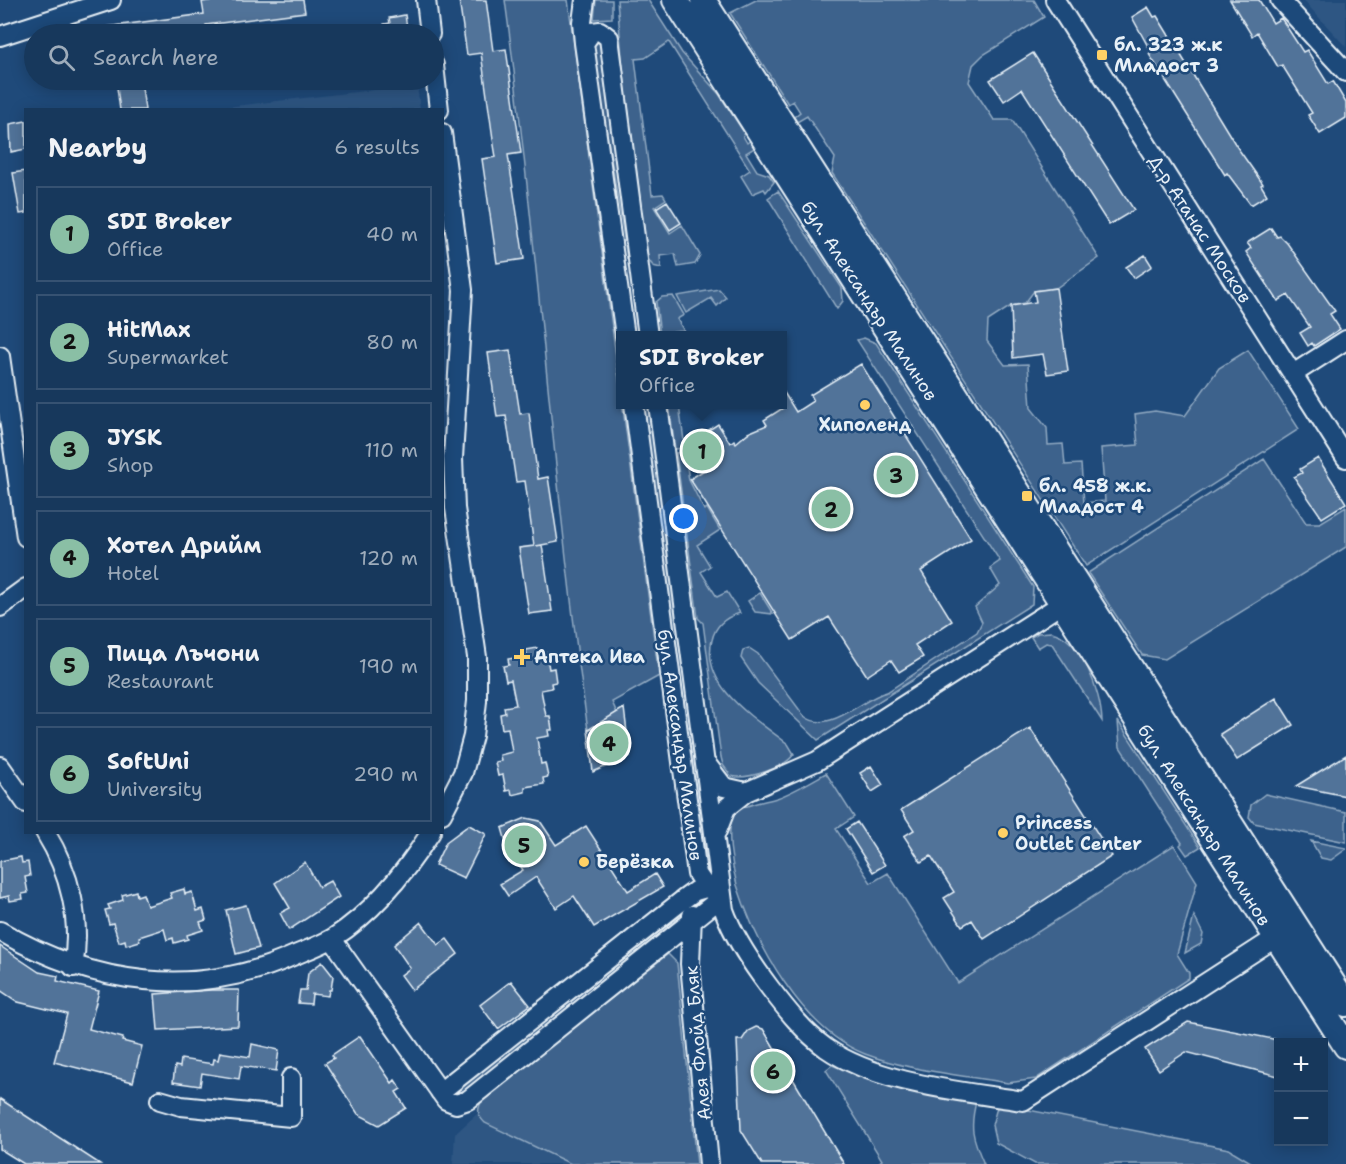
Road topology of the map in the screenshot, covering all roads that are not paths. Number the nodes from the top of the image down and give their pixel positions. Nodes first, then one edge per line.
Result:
1 (111, 0) edge
2 (426, 0) edge
3 (585, 0) edge
4 (675, 0) edge
5 (703, 0) edge
6 (1055, 0) edge
7 (1280, 0) edge
8 (87, 4) edge
9 (33, 24) edge
10 (429, 24) edge
11 (24, 27) edge
12 (0, 36) edge
13 (584, 43) junction
14 (1346, 72) edge
15 (437, 90) edge
16 (439, 108) edge
17 (444, 149) edge
18 (624, 331) edge
19 (647, 331) edge
20 (1346, 340) edge
21 (0, 356) edge
22 (1293, 374) junction
23 (2, 381) edge
24 (635, 409) edge
25 (659, 409) edge
26 (1346, 458) edge
27 (24, 524) edge
28 (444, 558) edge
29 (461, 558) junction
30 (1071, 575) junction
31 (24, 589) edge
32 (1062, 603) junction
33 (0, 607) edge
34 (707, 765) junction
35 (0, 766) edge
36 (746, 792) junction
37 (24, 799) edge
38 (444, 810) edge
39 (46, 834) edge
40 (430, 834) edge
41 (716, 838) junction
42 (708, 887) junction
43 (671, 909) junction
44 (691, 923) junction
45 (1296, 924) junction
46 (0, 931) edge
47 (1275, 938) junction
48 (332, 939) junction
49 (659, 948) junction
50 (690, 964) junction
51 (73, 967) junction
52 (1346, 1004) edge
53 (1346, 1046) edge
54 (291, 1078) dead end
55 (440, 1092) junction
56 (160, 1100) dead end
57 (709, 1164) edge

1 - 8 street
2 - 10 street
3 - 13 street
4 - 32 main road, бул. Александър Малинов
5 - 30 main road, бул. Александър Малинов
6 - 22 street, Д-р Атанас Москов
7 - 14 street
8 - 9 street
11 - 12 street
13 - 18 street
13 - 19 street
15 - 16 street
17 - 29 street
20 - 22 street
21 - 23 street
22 - 26 street, Д-р Атанас Москов
23 - 27 street
24 - 42 street, бул. Александър Малинов
25 - 34 street, бул. Александър Малинов
28 - 29 street
29 - 38 street
30 - 32 street
30 - 45 main road, бул. Александър Малинов
31 - 33 street
32 - 36 street
32 - 47 main road, бул. Александър Малинов
34 - 36 street
34 - 41 street, бул. Александър Малинов
35 - 37 street
36 - 41 street
39 - 51 street
40 - 48 street
41 - 42 street, бул. Александър Малинов
42 - 43 street
42 - 44 street
42 - 44 street, Алея Флойд Бляк
42 - 47 street, бул. Александър Малинов
43 - 44 street
43 - 55 street
44 - 49 street
44 - 50 street, Алея Флойд Бляк
45 - 47 street
45 - 52 main road, бул. Александър Малинов
46 - 51 street
47 - 53 main road, бул. Александър Малинов
48 - 51 street
48 - 55 street
49 - 50 street
49 - 55 street
50 - 57 street, Алея Флойд Бляк
54 - 56 street

